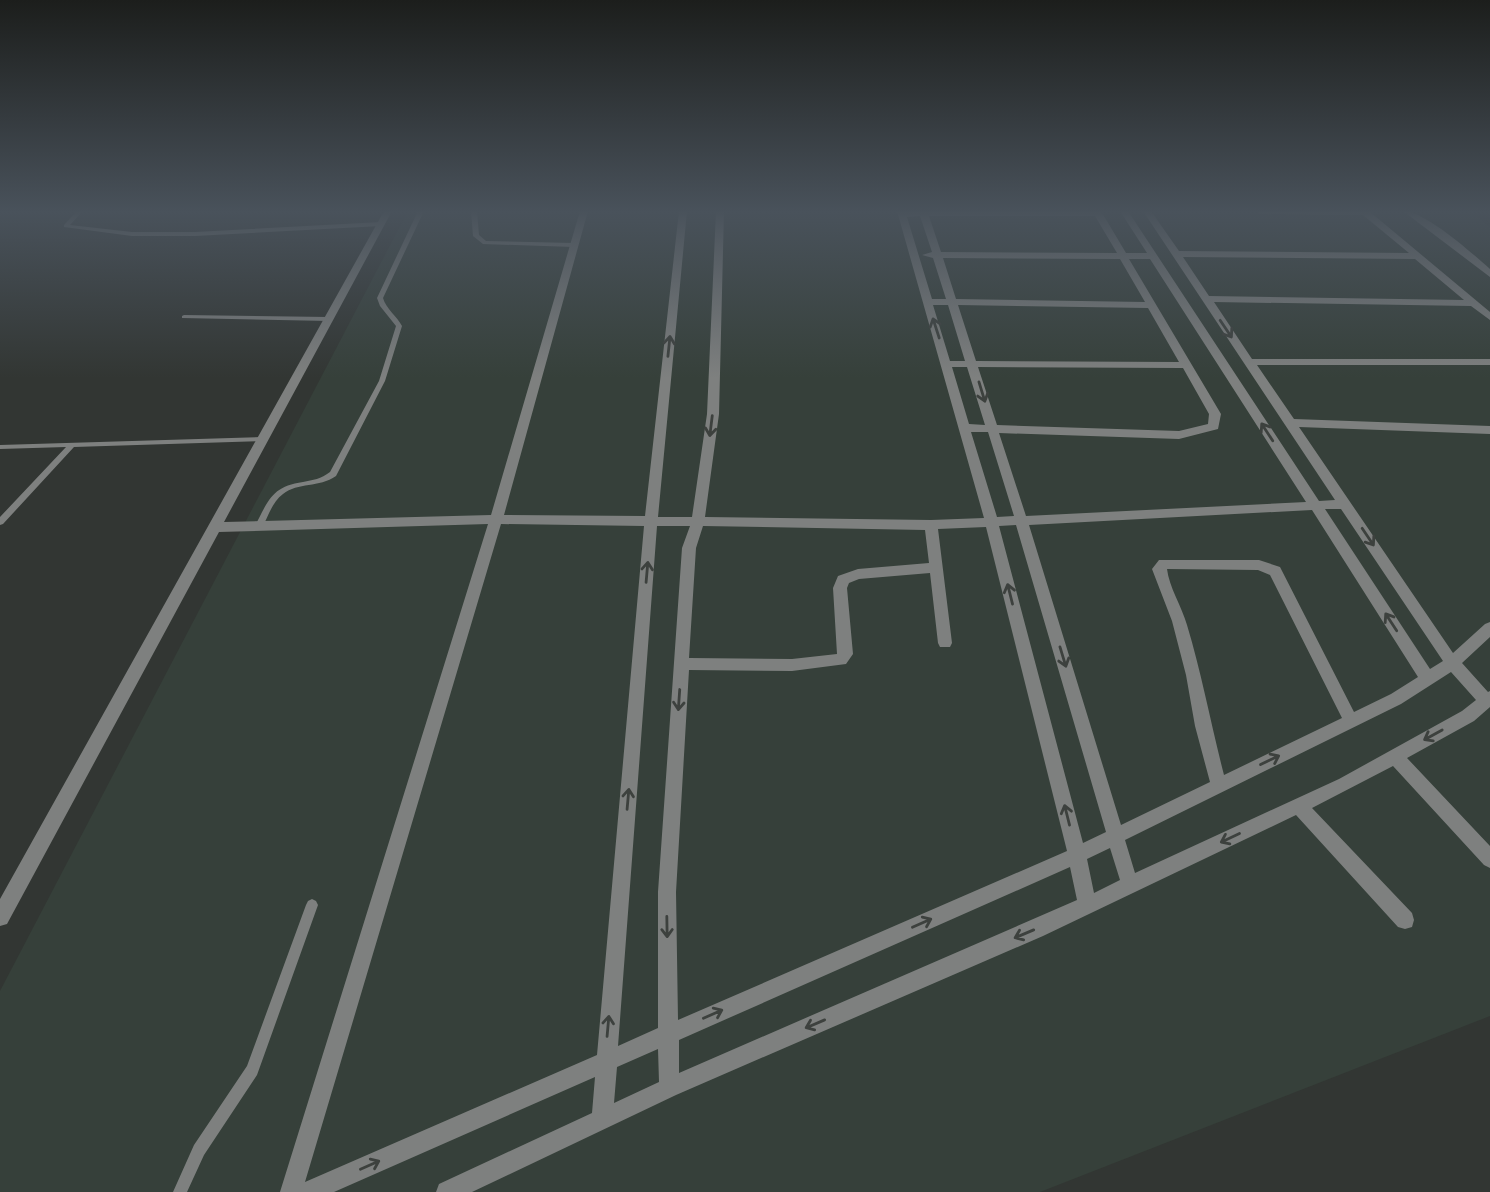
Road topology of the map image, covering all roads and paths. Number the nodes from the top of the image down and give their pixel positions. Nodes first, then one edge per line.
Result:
1 (358, 267) edge
2 (395, 267) edge
3 (568, 267) edge
4 (677, 267) edge
5 (718, 267) edge
6 (919, 267) edge
7 (940, 267) edge
8 (1128, 267) edge
9 (1160, 267) edge
10 (1184, 267) edge
11 (1430, 267) edge
12 (1206, 299) junction
13 (928, 302) junction
14 (951, 303) junction
15 (1473, 303) junction
16 (1149, 305) junction
17 (184, 317) dead end
18 (1490, 317) edge
19 (329, 319) junction
20 (1248, 362) junction
21 (1490, 362) edge
22 (947, 364) junction
23 (973, 364) junction
24 (1186, 365) junction
25 (1290, 423) junction
26 (964, 429) junction
27 (993, 429) junction
28 (1490, 430) edge
29 (264, 439) junction
30 (73, 444) junction
31 (0, 447) edge
32 (1314, 504) junction
33 (1345, 504) junction
34 (496, 519) junction
35 (1021, 519) junction
36 (991, 520) junction
37 (651, 521) junction
38 (0, 522) edge
39 (698, 522) junction
40 (931, 524) junction
41 (259, 526) junction
42 (216, 527) junction
43 (936, 567) junction
44 (1490, 628) edge
45 (946, 643) dead end
46 (1452, 663) junction
47 (682, 664) junction
48 (1428, 680) junction
49 (1488, 700) edge
50 (1351, 721) junction
51 (1395, 757) junction
52 (1219, 785) junction
53 (1298, 806) junction
54 (1116, 834) junction
55 (1077, 855) junction
56 (1490, 859) edge
57 (1130, 885) junction
58 (312, 905) dead end
59 (1087, 905) junction
60 (0, 917) edge
61 (1405, 920) dead end
62 (669, 1034) junction
63 (606, 1062) junction
64 (669, 1088) junction
65 (602, 1118) junction
66 (180, 1192) edge
67 (291, 1192) edge
68 (308, 1192) edge
69 (447, 1192) edge

1 - 19 street
2 - 41 lane
3 - 34 street
37 -> 4 street
5 -> 39 street
6 - 13 street
7 - 14 street
8 - 16 street
32 -> 9 street
10 - 12 street
11 - 15 street
12 - 15 street
12 -> 20 street
13 - 14 street
22 -> 13 street
14 - 16 street
14 - 23 street
15 - 18 street
16 - 24 street
17 - 19 lane
19 - 29 street
20 - 21 street
20 - 25 street
22 - 23 street
22 - 26 street
23 - 24 street
23 -> 27 street
24 - 27 street
25 - 28 street
25 - 33 street
26 - 27 street
26 - 36 street
27 - 35 street
29 - 30 lane
29 - 42 street
30 - 31 lane
30 - 38 lane
32 - 33 street
32 - 35 street
48 -> 32 street
33 -> 46 street
34 - 37 street
34 - 41 street
34 - 67 street
35 - 36 street
35 -> 54 street
36 - 40 street
55 -> 36 street
37 - 39 street
63 -> 37 street
39 - 40 street
39 - 47 street
40 - 43 street
41 - 42 street
42 - 60 street
43 - 45 street
43 - 47 street
44 - 46 street
46 - 48 street
46 - 49 street
47 -> 62 street
48 - 50 street
49 -> 51 street
52 -> 50 street
50 - 52 street
51 - 53 street
51 - 56 street
52 - 54 street
53 -> 57 street
53 - 61 street
54 - 55 street
54 - 57 street
55 - 59 street
62 -> 55 street
57 - 59 street
58 - 66 lane
59 -> 64 street
62 - 63 street
62 - 64 street
63 - 65 street
68 -> 63 street
64 - 65 street
65 - 69 street

